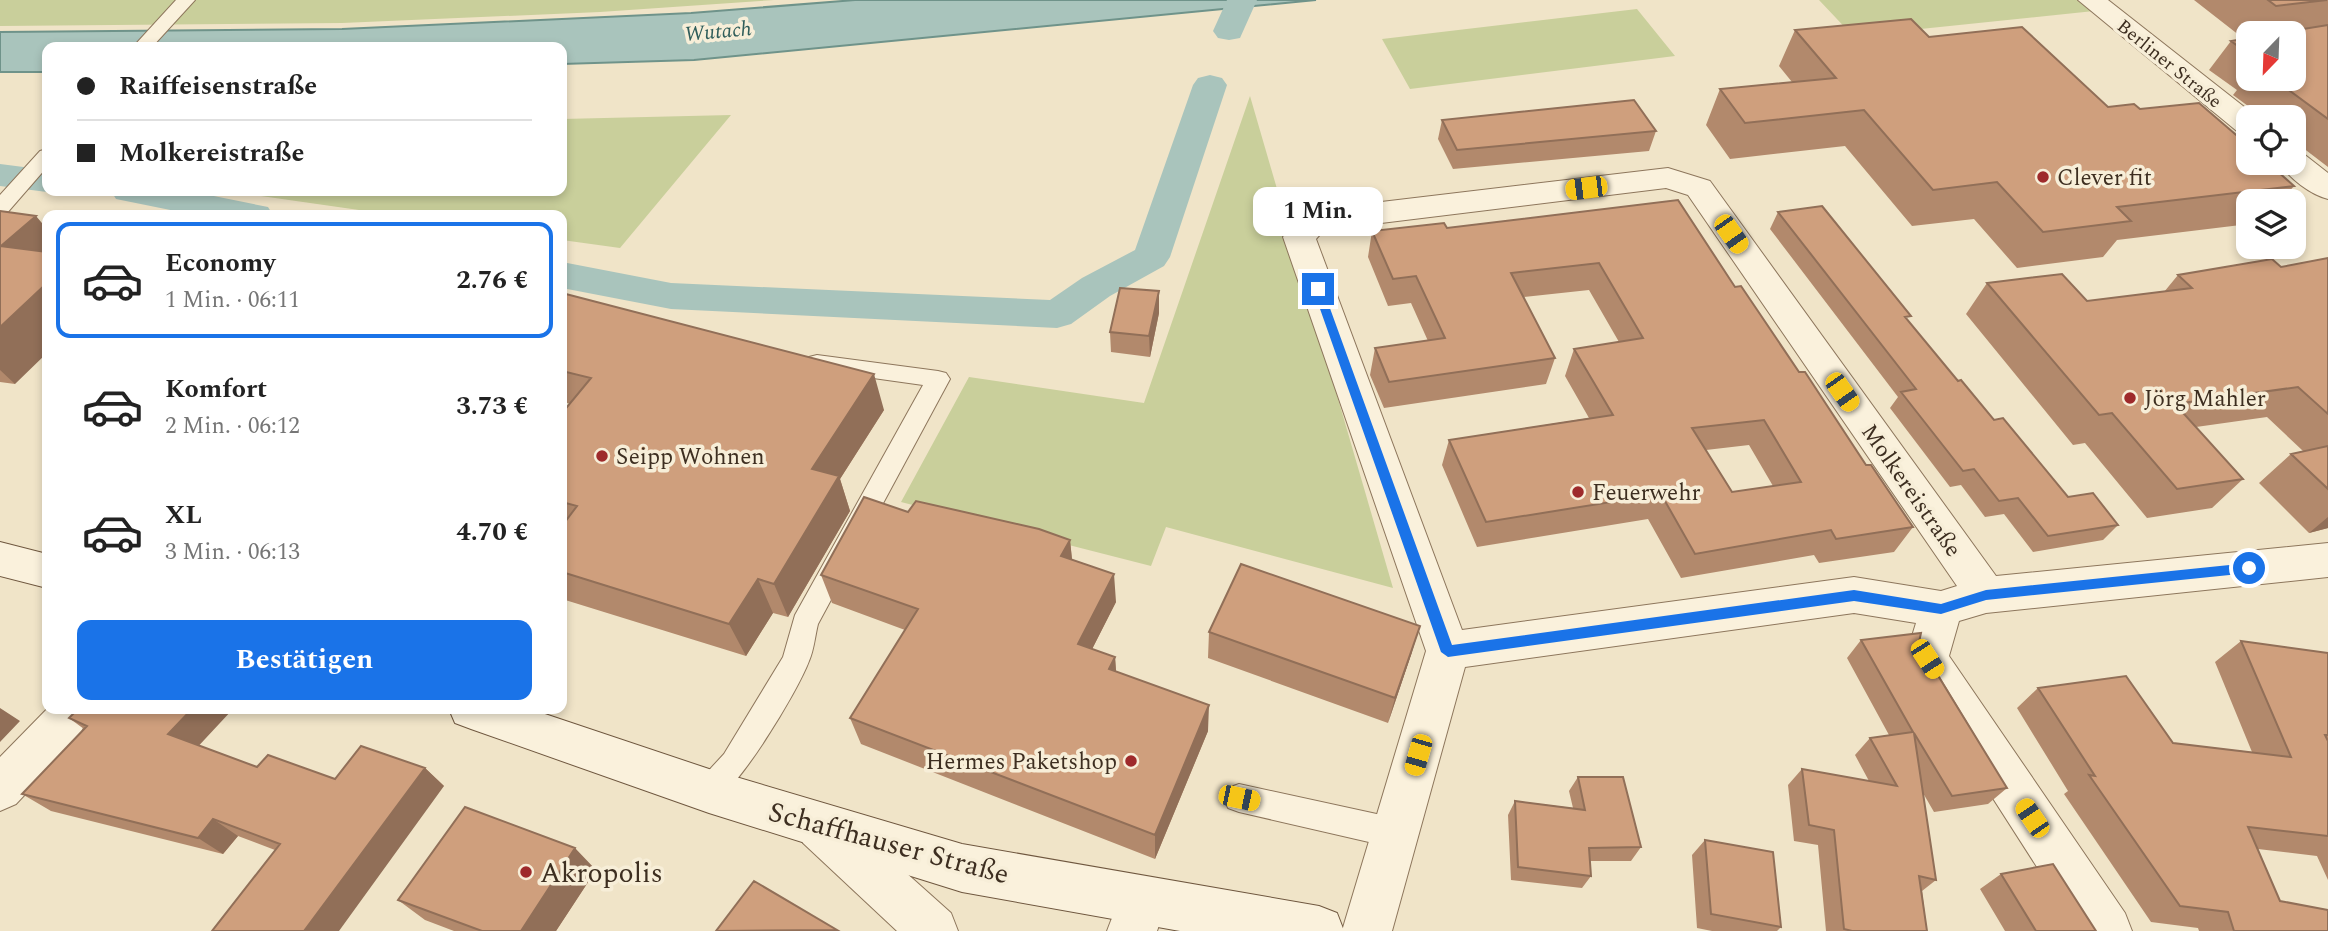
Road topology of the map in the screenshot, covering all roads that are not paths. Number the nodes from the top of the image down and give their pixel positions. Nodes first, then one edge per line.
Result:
1 (186, 0) edge
2 (2091, 0) edge
3 (147, 42) edge
4 (2236, 116) edge
5 (42, 161) edge
6 (2306, 172) edge
7 (2328, 189) edge
8 (6, 201) edge
9 (791, 359) edge
10 (0, 559) edge
11 (2328, 560) edge
12 (42, 570) edge
13 (1986, 595) junction
14 (1941, 609) junction
15 (1448, 652) junction
16 (486, 714) edge
17 (63, 723) dead end
18 (0, 789) edge
19 (709, 791) junction
20 (1239, 798) dead end
21 (820, 827) junction
22 (1395, 833) junction
23 (1137, 916) edge
24 (933, 931) edge
25 (1320, 931) edge
26 (1367, 931) edge
27 (2107, 931) edge

1 - 3 lane
2 - 4 street, Berliner Straße
5 - 8 lane
6 - 7 street
9 - 19 lane
10 - 12 street
11 - 13 street
13 - 14 street
13 - 15 street, Molkereistraße
14 - 15 street
14 - 27 street
15 - 22 street
16 - 19 street, Schaffhauser Straße
17 - 18 street
19 - 21 street, Schaffhauser Straße
20 - 22 lane
21 - 23 street, Schaffhauser Straße
21 - 24 street
22 - 26 street
23 - 25 street, Schaffhauser Straße

